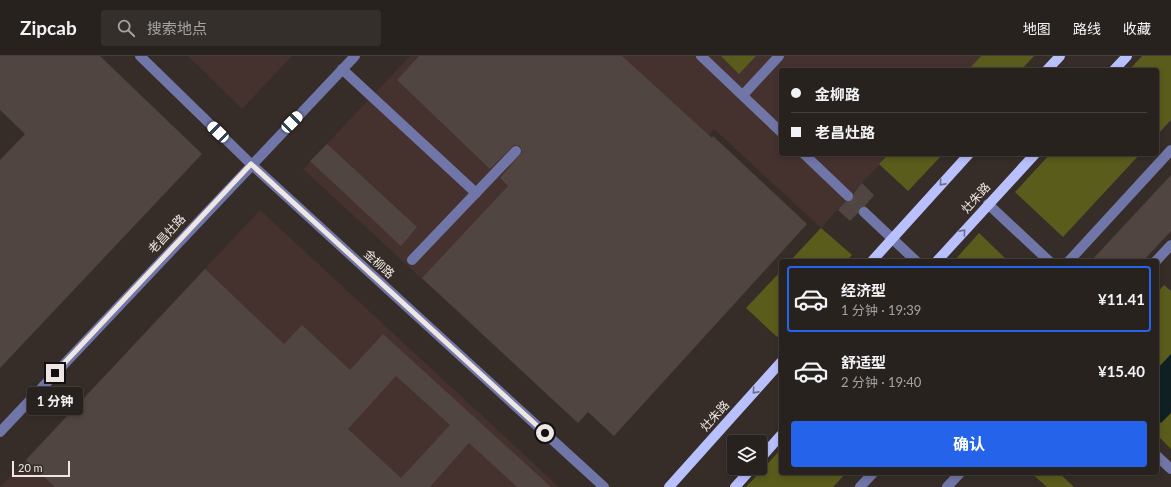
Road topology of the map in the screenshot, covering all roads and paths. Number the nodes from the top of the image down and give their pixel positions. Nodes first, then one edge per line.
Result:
1 (140, 56) edge
2 (355, 56) edge
3 (700, 56) edge
4 (779, 56) edge
5 (1060, 56) edge
6 (1127, 56) edge
7 (1049, 68) edge
8 (1116, 68) edge
9 (342, 69) junction
10 (743, 95) junction
11 (779, 130) edge
12 (1171, 150) edge
13 (516, 151) dead end
14 (806, 156) edge
15 (966, 156) edge
16 (1033, 156) edge
17 (251, 164) junction
18 (476, 193) junction
19 (848, 196) tunnel mouth
20 (988, 204) junction
21 (864, 212) tunnel mouth
22 (892, 238) junction
23 (1171, 245) edge
24 (874, 259) edge
25 (914, 259) edge
26 (939, 259) edge
27 (1047, 259) edge
28 (1070, 259) edge
29 (1158, 259) edge
30 (412, 260) dead end
31 (779, 364) edge
32 (0, 432) edge
33 (779, 437) edge
34 (767, 450) edge
35 (1159, 458) edge
36 (1171, 469) edge
37 (745, 475) edge
38 (871, 475) edge
39 (958, 475) edge
40 (604, 487) edge
41 (668, 487) edge
42 (734, 487) edge
43 (860, 487) edge
44 (947, 487) edge

1 - 17 street, 金柳路
2 - 9 street, 老昌灶路
3 - 10 street
4 - 10 street
5 - 7 main road
6 - 8 main road
9 - 17 street, 老昌灶路
9 - 18 street
10 - 11 street
12 - 28 street
13 - 18 street
14 - 19 street
15 -> 22 main road
16 - 20 main road, 灶朱路
17 - 32 street, 老昌灶路
17 - 40 street, 金柳路
18 - 30 street
26 -> 20 main road, 灶朱路
20 - 27 street
21 - 22 street
22 - 24 main road
22 - 25 street
23 - 29 street
31 -> 41 main road, 灶朱路
33 - 34 main road
35 - 36 street
37 - 42 main road
38 - 43 street
39 - 44 street

